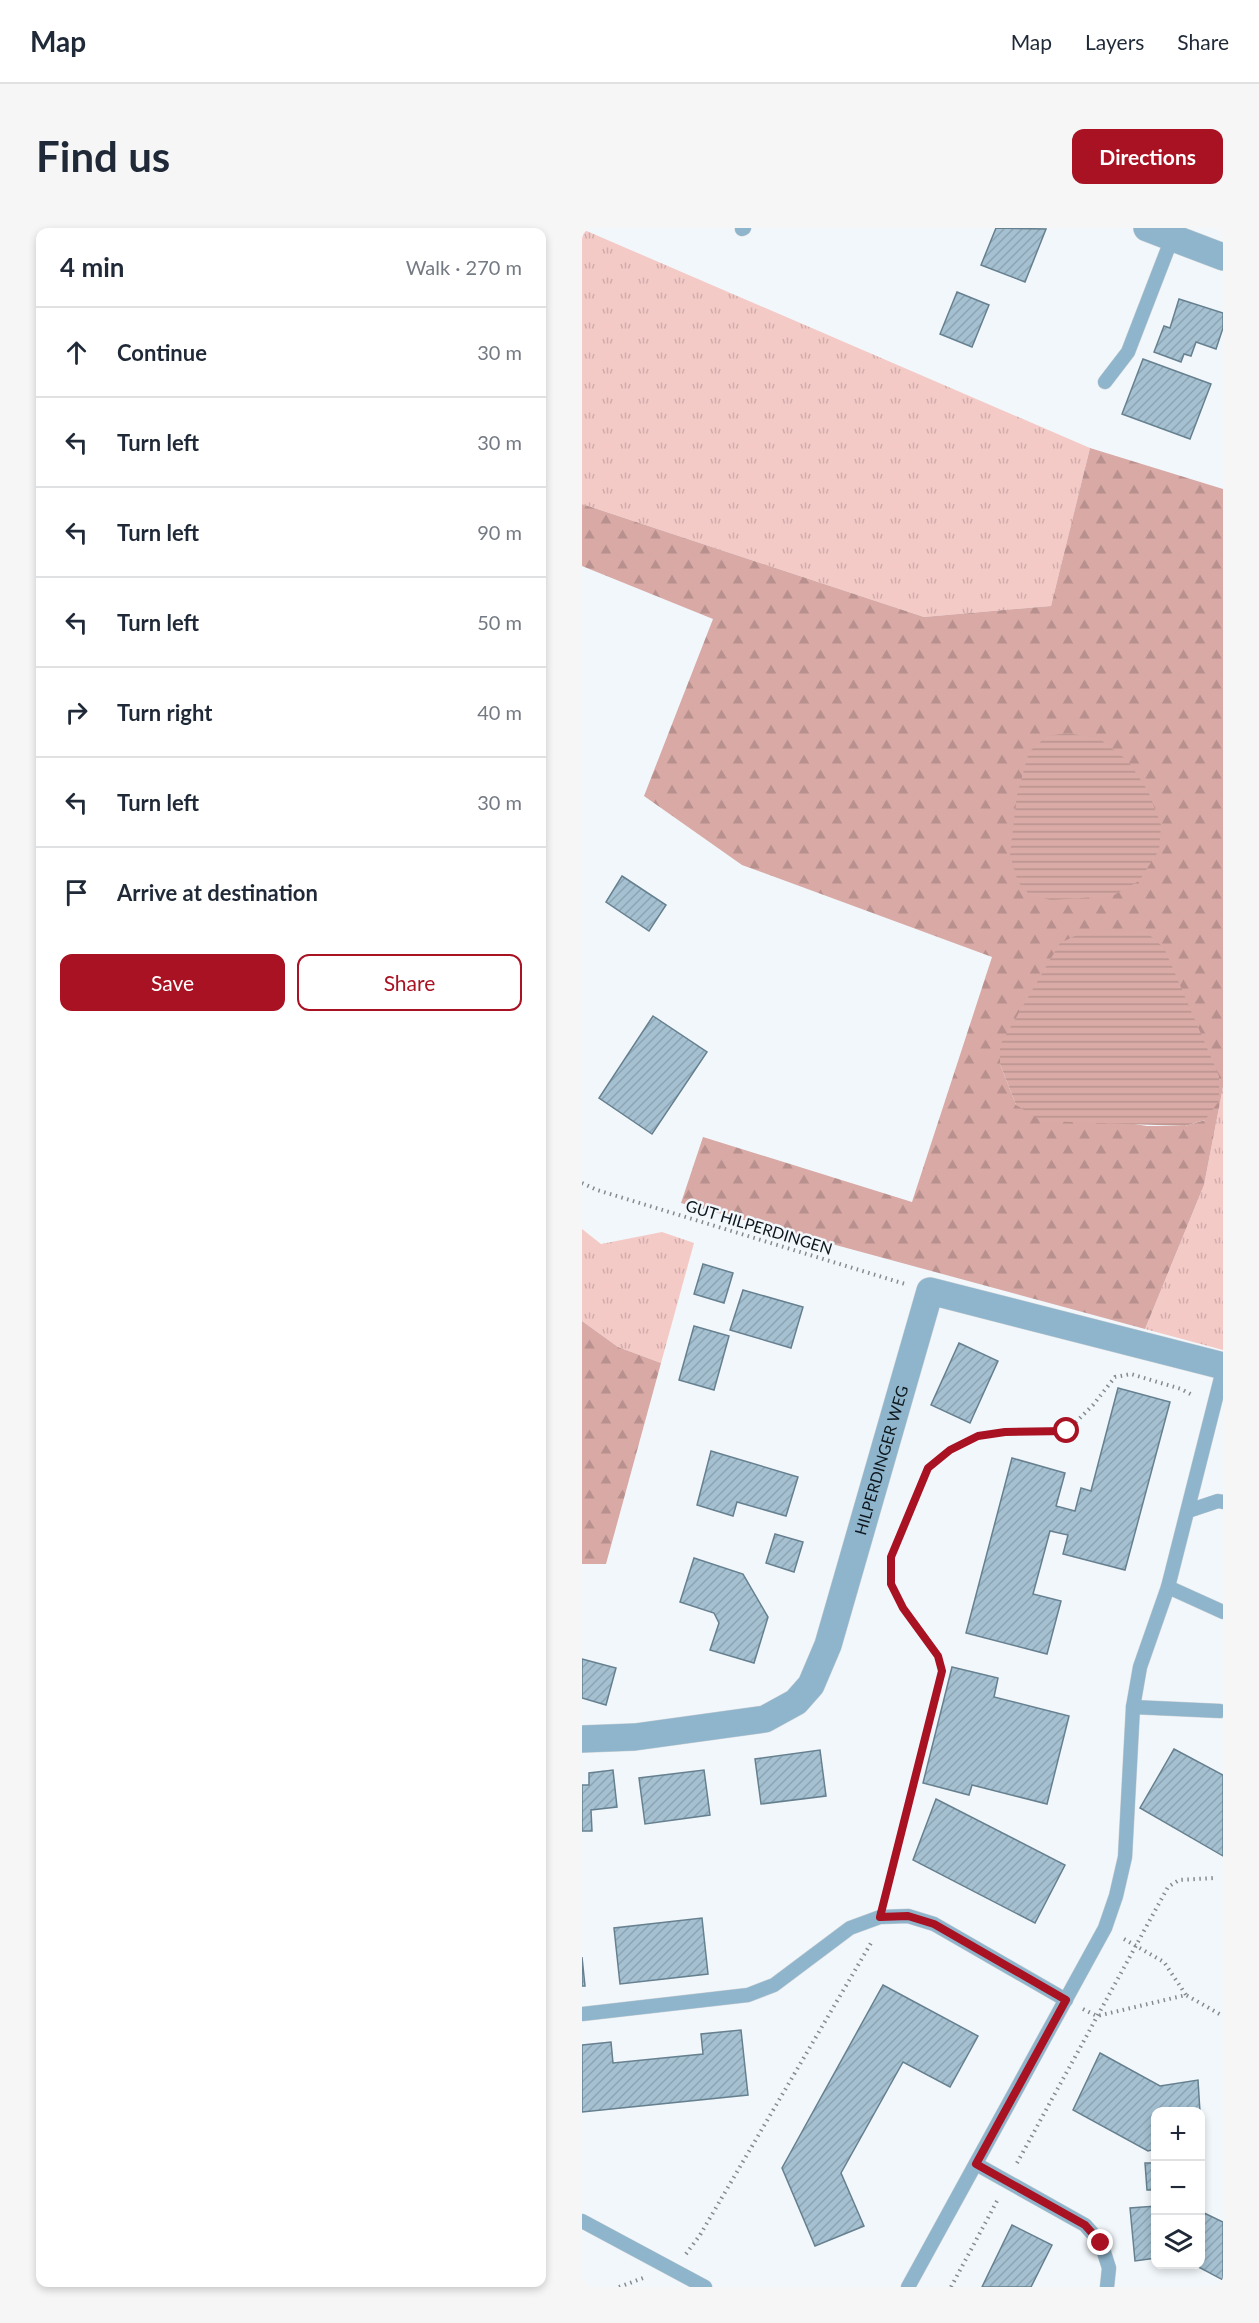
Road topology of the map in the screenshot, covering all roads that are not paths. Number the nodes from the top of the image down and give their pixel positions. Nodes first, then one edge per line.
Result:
1 (1147, 228) edge
2 (1172, 238) junction
3 (1223, 257) edge
4 (1105, 382) dead end
5 (1223, 1368) edge
6 (1223, 1502) edge
7 (1188, 1511) junction
8 (1168, 1587) junction
9 (1223, 1612) edge
10 (1133, 1707) junction
11 (1220, 1711) dead end
12 (582, 1739) edge
13 (1066, 2000) junction
14 (582, 2014) edge
15 (976, 2164) junction
16 (582, 2221) edge
17 (705, 2287) edge
18 (908, 2287) edge
19 (1107, 2287) edge

1 - 2 street
2 - 3 street
2 - 4 lane
5 - 7 lane
5 - 12 street, HILPERDINGER WEG
6 - 7 lane
7 - 8 lane
8 - 9 lane
8 - 10 lane
10 - 11 lane
10 - 13 lane
13 - 14 lane
13 - 15 lane
15 - 18 lane
15 - 19 lane
16 - 17 lane

